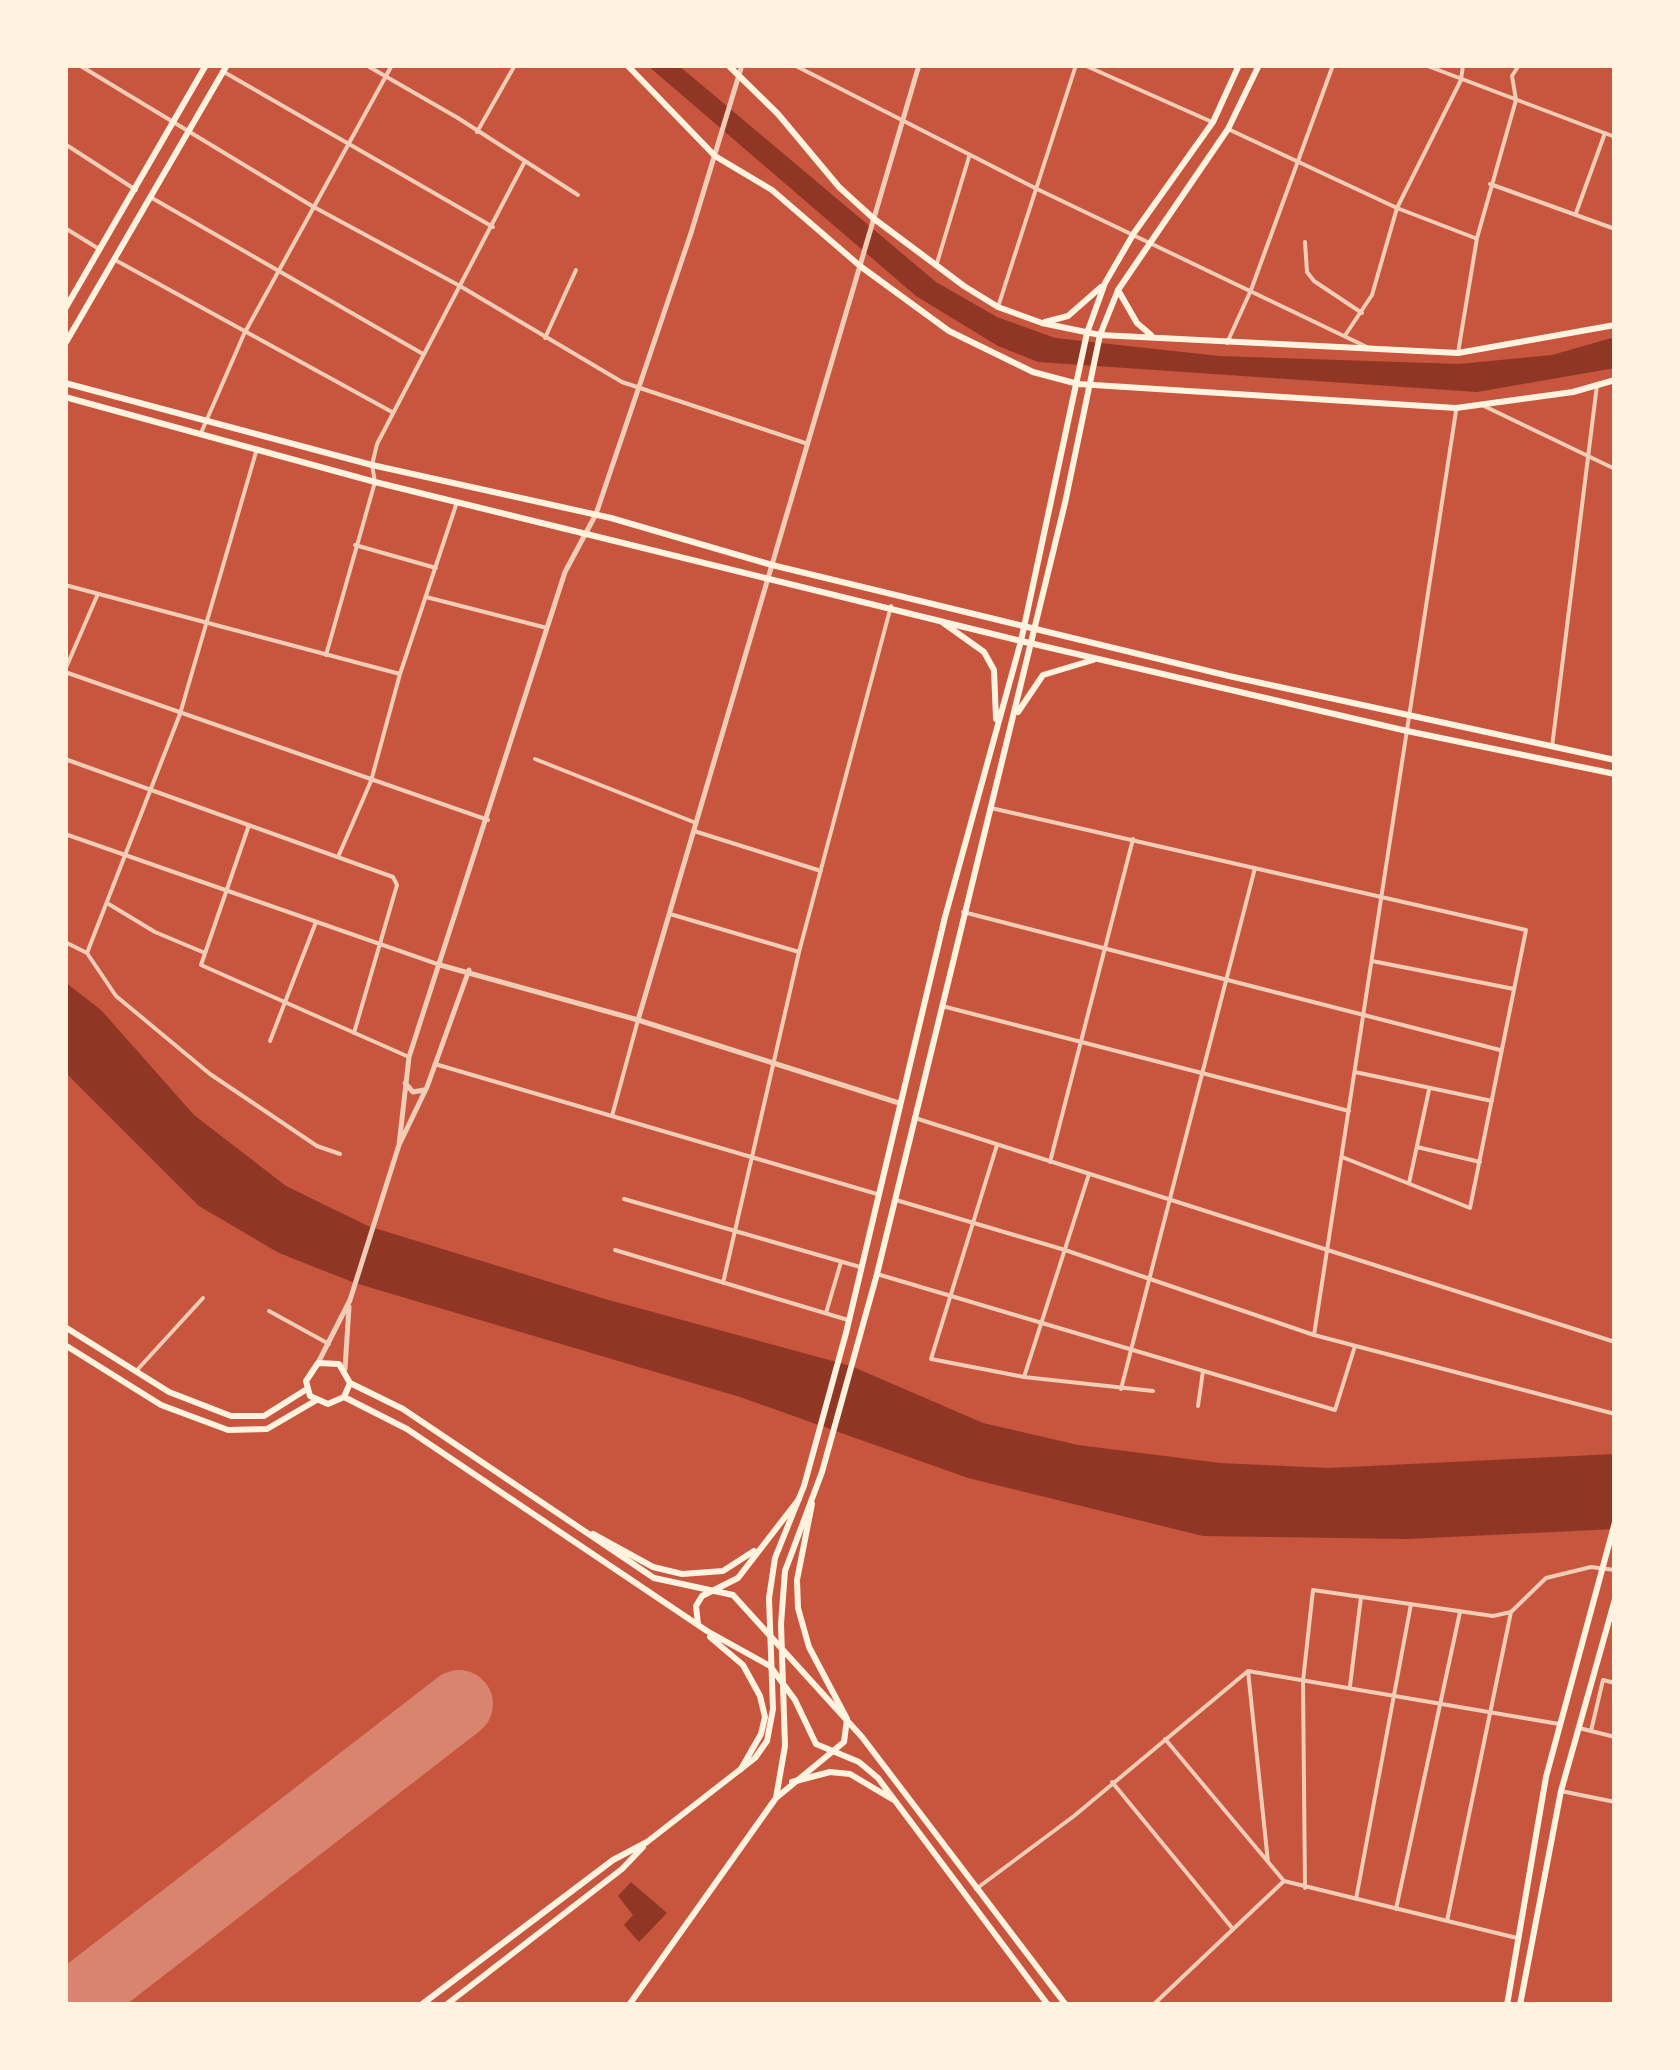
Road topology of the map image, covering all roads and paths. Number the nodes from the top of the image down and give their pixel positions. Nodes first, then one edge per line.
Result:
1 (79, 65) edge
2 (206, 65) edge
3 (366, 65) edge
4 (392, 65) edge
5 (515, 65) edge
6 (627, 65) edge
7 (728, 65) edge
8 (794, 65) edge
9 (919, 65) edge
10 (1076, 65) edge
11 (1084, 65) edge
12 (1239, 65) edge
13 (1260, 65) edge
14 (1334, 65) edge
15 (1426, 65) edge
16 (1463, 65) edge
17 (1519, 65) edge
18 (225, 68) edge
19 (741, 69) edge
20 (386, 76) junction
21 (1460, 80) junction
22 (1516, 100) junction
23 (173, 122) junction
24 (1213, 122) junction
25 (902, 123) junction
26 (1228, 128) junction
27 (187, 130) junction
28 (477, 132) junction
29 (1605, 134) junction
30 (1615, 137) edge
31 (65, 144) edge
32 (348, 144) junction
33 (970, 155) junction
34 (715, 156) junction
35 (524, 164) junction
36 (1298, 164) junction
37 (1490, 184) junction
38 (1037, 189) junction
39 (136, 190) junction
40 (578, 195) dead end
41 (152, 198) junction
42 (312, 206) junction
43 (1397, 208) junction
44 (1576, 214) junction
45 (874, 218) junction
46 (493, 227) junction
47 (65, 228) edge
48 (1615, 229) edge
49 (1134, 233) junction
50 (1477, 238) junction
51 (1149, 240) junction
52 (1305, 242) dead end
53 (101, 250) junction
54 (117, 261) junction
55 (860, 266) junction
56 (935, 267) junction
57 (278, 269) junction
58 (576, 270) dead end
59 (1105, 283) junction
60 (460, 286) junction
61 (1118, 290) junction
62 (1251, 290) junction
63 (998, 307) junction
64 (65, 309) edge
65 (1362, 313) junction
66 (1042, 322) junction
67 (1615, 325) edge
68 (244, 334) junction
69 (1345, 335) junction
70 (1086, 336) junction
71 (1100, 337) junction
72 (545, 338) junction
73 (1157, 338) junction
74 (1227, 342) junction
75 (65, 344) edge
76 (1372, 349) junction
77 (1458, 353) junction
78 (423, 354) junction
79 (1079, 380) junction
80 (1092, 380) junction
81 (1615, 380) edge
82 (65, 383) edge
83 (1598, 385) junction
84 (638, 388) junction
85 (65, 397) edge
86 (1484, 405) junction
87 (1456, 408) junction
88 (392, 412) junction
89 (205, 421) junction
90 (200, 435) junction
91 (808, 444) junction
92 (256, 452) junction
93 (1588, 456) junction
94 (372, 465) junction
95 (1615, 469) edge
96 (375, 482) junction
97 (458, 501) junction
98 (596, 514) junction
99 (586, 532) junction
100 (355, 545) junction
101 (772, 565) junction
102 (436, 568) junction
103 (768, 577) junction
104 (65, 585) edge
105 (97, 596) junction
106 (426, 597) junction
107 (892, 606) junction
108 (932, 617) junction
109 (209, 624) junction
110 (1024, 625) junction
111 (548, 628) junction
112 (1034, 629) junction
113 (1021, 641) junction
114 (1030, 643) junction
115 (326, 654) junction
116 (1098, 659) junction
117 (65, 671) edge
118 (400, 674) junction
119 (180, 714) junction
120 (1409, 716) junction
121 (996, 729) junction
122 (1407, 731) junction
123 (1009, 737) junction
124 (1552, 747) junction
125 (65, 759) edge
126 (534, 759) dead end
127 (1615, 760) edge
128 (1615, 774) edge
129 (371, 781) junction
130 (151, 790) junction
131 (991, 808) junction
132 (488, 820) junction
133 (249, 825) junction
134 (694, 827) junction
135 (65, 834) edge
136 (1132, 839) junction
137 (126, 856) junction
138 (338, 858) junction
139 (1256, 868) junction
140 (821, 871) junction
141 (226, 890) junction
142 (1381, 898) junction
143 (106, 903) junction
144 (964, 912) junction
145 (669, 914) junction
146 (316, 922) junction
147 (65, 942) edge
148 (379, 944) junction
149 (1104, 949) junction
150 (799, 952) junction
151 (87, 954) junction
152 (205, 954) junction
153 (1372, 961) junction
154 (440, 965) junction
155 (469, 970) junction
156 (1226, 980) junction
157 (1514, 988) junction
158 (288, 1004) junction
159 (942, 1006) junction
160 (1363, 1015) junction
161 (638, 1020) junction
162 (354, 1033) junction
163 (270, 1041) dead end
164 (1080, 1042) junction
165 (1500, 1050) junction
166 (409, 1057) junction
167 (436, 1064) junction
168 (773, 1066) junction
169 (1355, 1072) junction
170 (1202, 1074) junction
171 (404, 1080) junction
172 (427, 1087) junction
173 (1429, 1088) junction
174 (1492, 1101) junction
175 (899, 1103) junction
176 (1349, 1111) junction
177 (612, 1116) junction
178 (915, 1118) junction
179 (399, 1145) junction
180 (998, 1145) junction
181 (1417, 1147) junction
182 (340, 1154) dead end
183 (1342, 1156) junction
184 (753, 1158) junction
185 (1050, 1162) junction
186 (1480, 1162) junction
187 (1089, 1174) junction
188 (1409, 1183) junction
189 (876, 1194) junction
190 (624, 1200) dead end
191 (895, 1200) junction
192 (1170, 1200) junction
193 (974, 1221) junction
194 (732, 1230) junction
195 (616, 1250) dead end
196 (1065, 1250) junction
197 (1328, 1250) junction
198 (841, 1262) junction
199 (861, 1267) junction
200 (877, 1274) junction
201 (1150, 1278) junction
202 (723, 1283) junction
203 (950, 1296) junction
204 (204, 1298) dead end
205 (350, 1300) junction
206 (268, 1311) dead end
207 (826, 1314) junction
208 (848, 1320) junction
209 (1041, 1323) junction
210 (65, 1326) edge
211 (1314, 1335) junction
212 (1615, 1342) edge
213 (330, 1344) junction
214 (1356, 1344) junction
215 (65, 1345) edge
216 (1132, 1350) junction
217 (318, 1364) junction
218 (345, 1369) junction
219 (1203, 1371) junction
220 (135, 1373) junction
221 (1024, 1377) junction
222 (350, 1383) junction
223 (307, 1389) junction
224 (1121, 1389) junction
225 (1153, 1392) dead end
226 (344, 1397) junction
227 (316, 1401) junction
228 (1198, 1406) dead end
229 (1615, 1414) edge
230 (799, 1499) junction
231 (812, 1501) junction
232 (1615, 1522) edge
233 (579, 1529) junction
234 (769, 1536) junction
235 (1615, 1570) edge
236 (716, 1589) junction
237 (1361, 1597) junction
238 (1615, 1600) edge
239 (1411, 1604) junction
240 (1460, 1612) junction
241 (1511, 1612) junction
242 (699, 1626) junction
243 (1248, 1671) junction
244 (1303, 1681) junction
245 (1615, 1683) edge
246 (1350, 1686) junction
247 (1392, 1694) junction
248 (1442, 1703) junction
249 (1488, 1711) junction
250 (846, 1719) junction
251 (1560, 1724) junction
252 (1579, 1728) junction
253 (1591, 1731) junction
254 (1615, 1737) edge
255 (1165, 1738) junction
256 (834, 1753) junction
257 (740, 1769) junction
258 (792, 1782) junction
259 (1112, 1782) junction
260 (1561, 1791) junction
261 (776, 1798) junction
262 (1615, 1802) edge
263 (899, 1804) junction
264 (647, 1842) junction
265 (1268, 1862) junction
266 (1284, 1881) junction
267 (1305, 1888) junction
268 (976, 1889) junction
269 (1356, 1899) junction
270 (1396, 1909) junction
271 (1447, 1921) junction
272 (1233, 1929) junction
273 (1520, 1939) junction
274 (422, 2005) edge
275 (446, 2005) edge
276 (629, 2005) edge
277 (1048, 2005) edge
278 (1066, 2005) edge
279 (1153, 2005) edge
280 (1507, 2005) edge
281 (1520, 2005) edge

1 - 23 street
2 - 23 main road
3 - 20 street
4 - 20 street
5 - 28 street
6 - 34 main road
7 - 19 main road
8 - 25 street
9 - 25 street
10 - 38 street
11 - 24 street
12 - 24 main road
13 - 26 main road
14 - 36 street
15 - 21 street
16 - 21 street
17 - 22 street
18 - 27 main road
18 - 32 street
19 - 34 street
19 - 45 main road
20 - 28 street
20 - 32 street
21 - 22 street
21 - 43 street
22 - 29 street
22 - 37 street
23 - 27 street
23 - 39 main road
24 - 49 main road
25 - 33 street
25 - 45 street
26 - 36 street
26 - 51 main road
27 - 41 main road
27 - 42 street
28 - 35 street
29 - 30 street
29 - 44 street
31 - 39 street
32 - 42 street
32 - 46 street
33 - 38 street
33 - 56 street
34 - 55 main road
34 - 84 street
35 - 40 street
35 - 46 street
36 - 43 street
36 - 62 street
37 - 44 street
37 - 50 street
38 - 49 street
38 - 63 street
39 - 53 main road
41 - 54 main road
41 - 57 street
42 - 57 street
42 - 60 street
43 - 50 street
43 - 65 street
44 - 48 street
45 - 55 street
45 - 56 main road
46 - 60 street
47 - 53 street
49 - 51 street
49 - 59 main road
50 - 77 street
51 - 61 main road
51 - 62 street
52 - 65 street
53 - 64 main road
54 - 68 street
54 - 75 main road
55 - 79 main road
55 - 91 street
56 - 63 main road
57 - 68 street
57 - 78 street
58 - 72 street
59 - 66 main road
59 - 70 main road
60 - 72 street
60 - 78 street
61 - 71 main road
61 - 73 main road
62 - 69 street
62 - 74 street
63 - 66 main road
65 - 69 street
66 - 70 main road
67 - 77 main road
68 - 88 street
68 - 89 street
69 - 76 street
70 - 71 main road
70 - 79 main road
71 - 73 main road
71 - 80 main road
72 - 84 street
73 - 74 main road
74 - 76 main road
76 - 77 main road
78 - 88 street
79 - 80 main road
79 - 110 main road
80 - 87 main road
80 - 112 main road
81 - 83 main road
82 - 89 main road
83 - 86 main road
83 - 93 street
84 - 91 street
84 - 98 street
85 - 90 main road
86 - 87 main road
86 - 93 street
87 - 120 street
88 - 94 street
89 - 90 street
89 - 94 main road
90 - 92 main road
91 - 101 street
92 - 96 main road
92 - 109 street
93 - 95 street
93 - 124 street
94 - 96 street
94 - 98 main road
96 - 97 main road
96 - 100 street
97 - 99 main road
97 - 102 street
98 - 99 street
98 - 101 main road
99 - 103 main road
99 - 111 street
100 - 102 street
100 - 115 street
101 - 103 street
101 - 110 main road
102 - 106 street
103 - 107 main road
103 - 134 street
104 - 105 street
105 - 109 street
105 - 117 street
106 - 111 street
106 - 118 street
107 - 108 main road
107 - 140 street
108 - 113 main road
108 - 121 main road
109 - 115 street
109 - 119 street
110 - 112 main road
110 - 113 main road
111 - 132 street
112 - 114 main road
112 - 120 main road
113 - 114 main road
113 - 121 main road
114 - 116 main road
114 - 123 main road
115 - 118 street
116 - 122 main road
116 - 123 main road
117 - 119 street
118 - 129 street
119 - 129 street
119 - 130 street
120 - 122 street
120 - 124 main road
121 - 175 main road
122 - 128 main road
122 - 142 street
123 - 131 main road
124 - 127 main road
125 - 130 street
126 - 134 street
129 - 132 street
129 - 138 street
130 - 133 street
130 - 137 street
131 - 136 street
131 - 144 main road
132 - 154 street
133 - 138 street
133 - 141 street
134 - 140 street
134 - 145 street
135 - 137 street
136 - 139 street
136 - 149 street
137 - 141 street
137 - 143 street
138 - 148 street
139 - 142 street
139 - 156 street
140 - 150 street
141 - 146 street
141 - 152 street
142 - 153 street
142 - 157 street
143 - 151 street
143 - 152 street
144 - 149 street
144 - 159 main road
145 - 150 street
145 - 161 street
146 - 148 street
146 - 158 street
147 - 151 street
148 - 154 street
148 - 162 street
149 - 156 street
149 - 164 street
150 - 168 street
151 - 182 street
152 - 158 street
153 - 157 street
153 - 160 street
154 - 155 street
154 - 166 street
155 - 161 street
155 - 167 street
156 - 160 street
156 - 170 street
157 - 165 street
158 - 162 street
158 - 163 street
159 - 164 street
159 - 178 main road
160 - 165 street
160 - 169 street
161 - 168 street
161 - 177 street
162 - 166 street
164 - 170 street
164 - 185 street
165 - 174 street
166 - 171 street
167 - 172 street
167 - 177 street
168 - 175 street
168 - 184 street
169 - 173 street
169 - 176 street
170 - 176 street
170 - 192 street
171 - 172 street
171 - 179 street
172 - 179 street
173 - 174 street
173 - 181 street
174 - 186 street
175 - 189 main road
176 - 183 street
177 - 184 street
178 - 180 street
178 - 191 main road
179 - 205 street
180 - 185 street
180 - 193 street
181 - 186 street
181 - 188 street
183 - 188 street
183 - 197 street
184 - 189 street
184 - 194 street
185 - 187 street
186 - 188 street
187 - 192 street
187 - 196 street
189 - 199 main road
190 - 194 street
191 - 193 street
191 - 200 main road
192 - 197 street
192 - 201 street
193 - 196 street
193 - 203 street
194 - 198 street
194 - 202 street
195 - 202 street
196 - 201 street
196 - 209 street
197 - 211 street
197 - 212 street
198 - 199 street
198 - 207 street
199 - 208 main road
200 - 203 street
200 - 231 main road
201 - 211 street
201 - 216 street
202 - 207 street
203 - 209 street
203 - 221 street
204 - 220 street
205 - 213 street
205 - 218 street
206 - 213 street
207 - 208 street
208 - 230 main road
209 - 216 street
209 - 221 street
210 - 220 main road
211 - 214 street
213 - 217 street
214 - 219 street
214 - 229 street
215 - 227 main road
216 - 219 street
216 - 224 street
217 - 218 main road
217 - 223 main road
218 - 222 main road
219 - 228 street
220 - 223 main road
221 - 224 street
222 - 226 main road
222 - 233 main road
223 - 227 main road
224 - 225 street
226 - 227 main road
226 - 242 main road
230 - 234 main road
230 - 257 main road
231 - 250 main road
231 - 261 main road
232 - 251 main road
233 - 234 main road
233 - 236 main road
234 - 236 main road
235 - 241 street
236 - 242 main road
236 - 250 main road
237 - 239 street
237 - 244 street
237 - 246 street
238 - 252 main road
239 - 240 street
239 - 247 street
240 - 241 street
240 - 248 street
241 - 249 street
242 - 256 main road
242 - 257 main road
243 - 244 street
243 - 255 street
243 - 265 street
244 - 246 street
244 - 267 street
245 - 253 street
246 - 247 street
247 - 248 street
247 - 269 street
248 - 249 street
248 - 270 street
249 - 251 street
249 - 271 street
250 - 256 main road
250 - 268 main road
251 - 273 main road
252 - 253 street
252 - 260 main road
253 - 254 street
255 - 259 street
255 - 265 street
256 - 258 main road
256 - 263 main road
257 - 264 main road
258 - 261 main road
258 - 263 main road
259 - 268 street
259 - 272 street
260 - 262 street
260 - 281 main road
261 - 276 main road
263 - 277 main road
264 - 274 main road
264 - 275 main road
265 - 266 street
266 - 267 street
266 - 272 street
267 - 269 street
268 - 278 main road
269 - 270 street
270 - 271 street
271 - 273 street
272 - 279 street
273 - 280 main road

